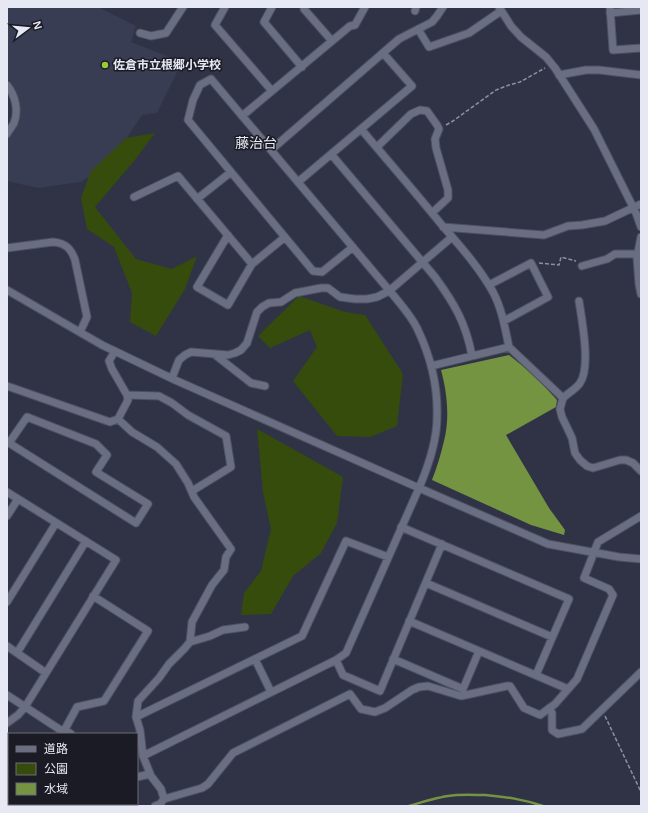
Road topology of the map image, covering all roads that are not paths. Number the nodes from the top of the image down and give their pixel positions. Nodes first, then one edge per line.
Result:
1 (183, 7) edge
2 (225, 7) edge
3 (272, 7) edge
4 (305, 7) edge
5 (366, 7) edge
6 (443, 7) edge
7 (500, 9) edge
8 (610, 10) edge
9 (641, 10) edge
10 (418, 29) junction
11 (140, 33) dead end
12 (332, 42) junction
13 (641, 48) edge
14 (384, 52) junction
15 (302, 67) junction
16 (559, 75) junction
17 (641, 75) edge
18 (7, 85) edge
19 (272, 91) junction
20 (242, 116) junction
21 (361, 129) junction
22 (7, 134) edge
23 (377, 147) junction
24 (271, 150) junction
25 (332, 154) junction
26 (231, 172) junction
27 (298, 182) junction
28 (134, 197) dead end
29 (197, 199) junction
30 (641, 204) edge
31 (633, 208) junction
32 (432, 213) junction
33 (443, 227) junction
34 (641, 227) edge
35 (228, 235) junction
36 (285, 237) junction
37 (452, 237) junction
38 (641, 237) edge
39 (353, 247) junction
40 (7, 248) edge
41 (638, 254) junction
42 (423, 262) junction
43 (252, 264) junction
44 (582, 266) road end
45 (489, 285) junction
46 (7, 290) edge
47 (389, 290) junction
48 (641, 294) edge
49 (579, 301) dead end
50 (504, 320) junction
51 (80, 332) junction
52 (509, 347) junction
53 (115, 351) junction
54 (214, 354) junction
55 (472, 356) junction
56 (431, 366) junction
57 (172, 378) junction
58 (7, 386) edge
59 (265, 386) dead end
60 (127, 395) junction
61 (563, 398) junction
62 (118, 420) junction
63 (8, 443) edge
64 (641, 471) edge
65 (419, 488) junction
66 (192, 491) junction
67 (7, 492) edge
68 (18, 499) junction
69 (7, 516) edge
70 (641, 516) edge
71 (56, 523) junction
72 (401, 527) junction
73 (86, 541) junction
74 (442, 544) junction
75 (594, 553) junction
76 (388, 557) junction
77 (641, 559) edge
78 (426, 583) junction
79 (93, 596) junction
80 (7, 602) edge
81 (409, 621) junction
82 (246, 627) dead end
83 (552, 637) junction
84 (190, 642) junction
85 (7, 646) edge
86 (479, 651) junction
87 (16, 653) junction
88 (255, 659) junction
89 (393, 659) junction
90 (336, 660) junction
91 (641, 672) edge
92 (46, 673) junction
93 (536, 676) junction
94 (568, 689) junction
95 (271, 692) junction
96 (7, 695) edge
97 (25, 707) junction
98 (549, 708) junction
99 (136, 717) junction
100 (7, 723) edge
101 (68, 732) edge
102 (143, 756) junction
103 (150, 774) junction
104 (138, 778) edge
105 (164, 799) junction
106 (155, 806) edge

1 - 11 street
2 - 19 street
3 - 15 street
4 - 12 street
5 - 12 street
6 - 10 street
7 - 10 street
7 - 16 street
8 - 9 street
8 - 13 street
10 - 14 street
12 - 15 street
14 - 21 street
14 - 24 street
15 - 19 street
16 - 17 street
16 - 31 street
18 - 22 street
19 - 20 street
20 - 24 street
20 - 26 street
21 - 23 street
21 - 25 street
23 - 32 street
23 - 32 street
24 - 27 street
25 - 27 street
25 - 42 street
26 - 29 street
26 - 36 street
27 - 39 street
28 - 29 street
29 - 35 street
30 - 31 street
31 - 33 street
31 - 34 street
32 - 33 street
33 - 37 street
35 - 43 street
35 - 43 street
36 - 39 street
36 - 43 street
37 - 42 street
37 - 45 street
38 - 41 street
39 - 47 street
40 - 51 street
41 - 44 street
41 - 48 street
42 - 47 street
42 - 55 street
45 - 50 street
45 - 50 street
46 - 51 street
47 - 54 street
47 - 56 street
49 - 61 street
50 - 52 street
51 - 53 street
52 - 55 street
52 - 61 street
53 - 57 street
53 - 60 street
54 - 57 street
54 - 59 street
55 - 56 street
56 - 65 street
57 - 65 street
58 - 62 street
60 - 62 street
60 - 66 street
61 - 64 street
62 - 66 street
63 - 63 street
65 - 72 street
65 - 75 street
66 - 84 street
67 - 68 street
68 - 69 street
68 - 71 street
70 - 75 street
71 - 73 street
71 - 80 street
72 - 74 street
72 - 76 street
73 - 79 street
73 - 87 street
74 - 78 street
74 - 83 street
75 - 77 street
75 - 94 street
76 - 88 street
76 - 90 street
78 - 81 street
78 - 83 street
79 - 92 street
79 - 101 street
81 - 86 street
81 - 89 street
82 - 84 street
83 - 93 street
84 - 99 street
85 - 87 street
86 - 89 street
86 - 93 street
87 - 92 street
88 - 95 street
88 - 99 street
89 - 90 street
90 - 95 street
91 - 98 street
92 - 97 street
93 - 94 street
94 - 98 street
95 - 102 street
96 - 97 street
97 - 100 street
97 - 101 street
98 - 105 street
99 - 102 street
102 - 103 street
103 - 104 street
103 - 105 street
105 - 106 street

